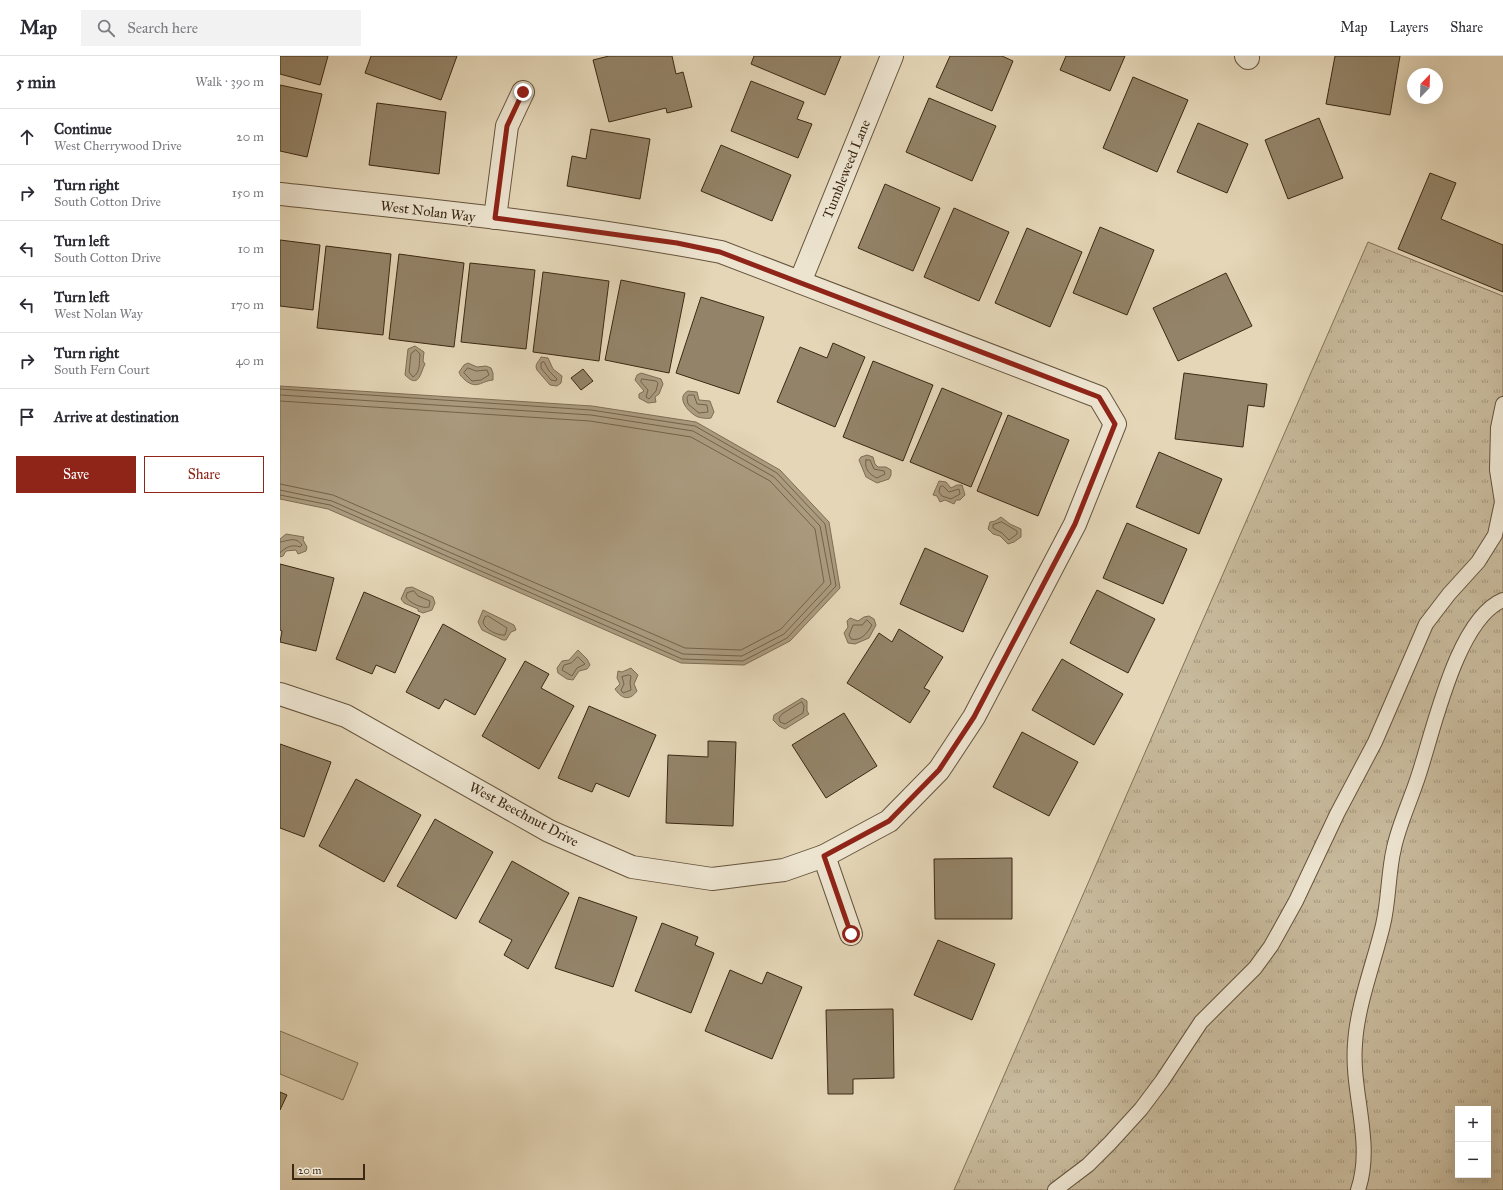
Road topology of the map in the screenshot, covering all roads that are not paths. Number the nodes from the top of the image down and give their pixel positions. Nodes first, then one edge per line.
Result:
1 (892, 56) edge
2 (523, 92) dead end
3 (280, 194) edge
4 (495, 218) junction
5 (800, 282) junction
6 (1099, 397) joint
7 (1503, 404) edge
8 (1503, 600) edge
9 (280, 694) edge
10 (824, 856) junction
11 (851, 934) dead end
12 (1055, 1190) edge
13 (1358, 1190) edge

1 - 5 street, Tumbleweed Lane
2 - 4 street
3 - 4 street, West Nolan Way
4 - 5 street, West Nolan Way
5 - 6 street, West Nolan Way
6 - 10 street, West Beechnut Drive
7 - 12 lane
8 - 13 lane
9 - 10 street, West Beechnut Drive
10 - 11 street

